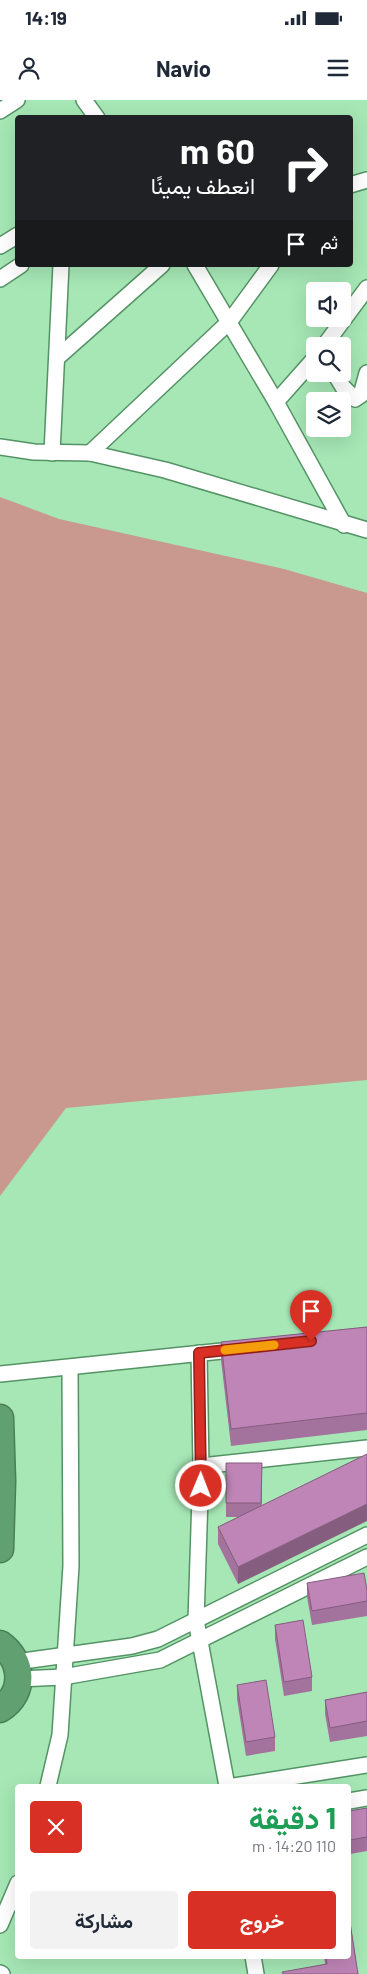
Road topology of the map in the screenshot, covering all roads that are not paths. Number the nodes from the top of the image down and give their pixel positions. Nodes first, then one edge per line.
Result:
1 (17, 100) edge
2 (84, 100) edge
3 (0, 111) edge
4 (95, 115) edge
5 (367, 180) edge
6 (353, 184) edge
7 (15, 237) edge
8 (0, 246) edge
9 (16, 267) edge
10 (61, 267) edge
11 (160, 267) edge
12 (196, 267) edge
13 (270, 267) edge
14 (3, 272) edge
15 (367, 288) edge
16 (230, 321) junction
17 (331, 337) edge
18 (57, 358) junction
19 (306, 368) edge
20 (367, 373) edge
21 (340, 382) edge
22 (276, 402) junction
23 (0, 446) edge
24 (52, 453) junction
25 (90, 454) junction
26 (344, 525) junction
27 (367, 530) edge
28 (258, 1347) edge
29 (199, 1353) junction
30 (70, 1368) junction
31 (0, 1374) edge
32 (0, 1418) edge
33 (367, 1448) edge
34 (201, 1466) junction
35 (367, 1535) edge
36 (0, 1549) edge
37 (367, 1557) edge
38 (196, 1620) junction
39 (198, 1641) junction
40 (64, 1657) junction
41 (12, 1662) edge
42 (63, 1677) junction
43 (0, 1709) edge
44 (367, 1765) edge
45 (48, 1784) edge
46 (227, 1784) edge
47 (247, 1784) edge
48 (367, 1798) edge
49 (351, 1801) edge
50 (15, 1889) edge
51 (0, 1925) edge
52 (254, 1959) edge
53 (256, 1974) edge

1 - 3 street
2 - 4 street
5 - 6 street
7 - 8 street
9 - 14 street
10 - 18 street
11 - 18 street
12 - 16 street
13 - 16 street
15 - 17 street
16 - 22 street
16 - 25 street
18 - 24 street
19 - 22 street
20 - 21 street
22 - 26 street
23 - 24 street
24 - 25 street
25 - 26 street
26 - 27 street
28 - 29 street
29 - 30 street
29 - 34 street
30 - 31 street
30 - 40 street
32 - 36 highway
33 - 34 street
34 - 38 street
35 - 38 street
37 - 39 street
38 - 39 street
38 - 40 street
39 - 42 street
39 - 46 street
40 - 41 street
40 - 42 street
41 - 42 street
41 - 43 highway
42 - 45 street
44 - 47 street
48 - 49 street
50 - 51 street
52 - 53 street

